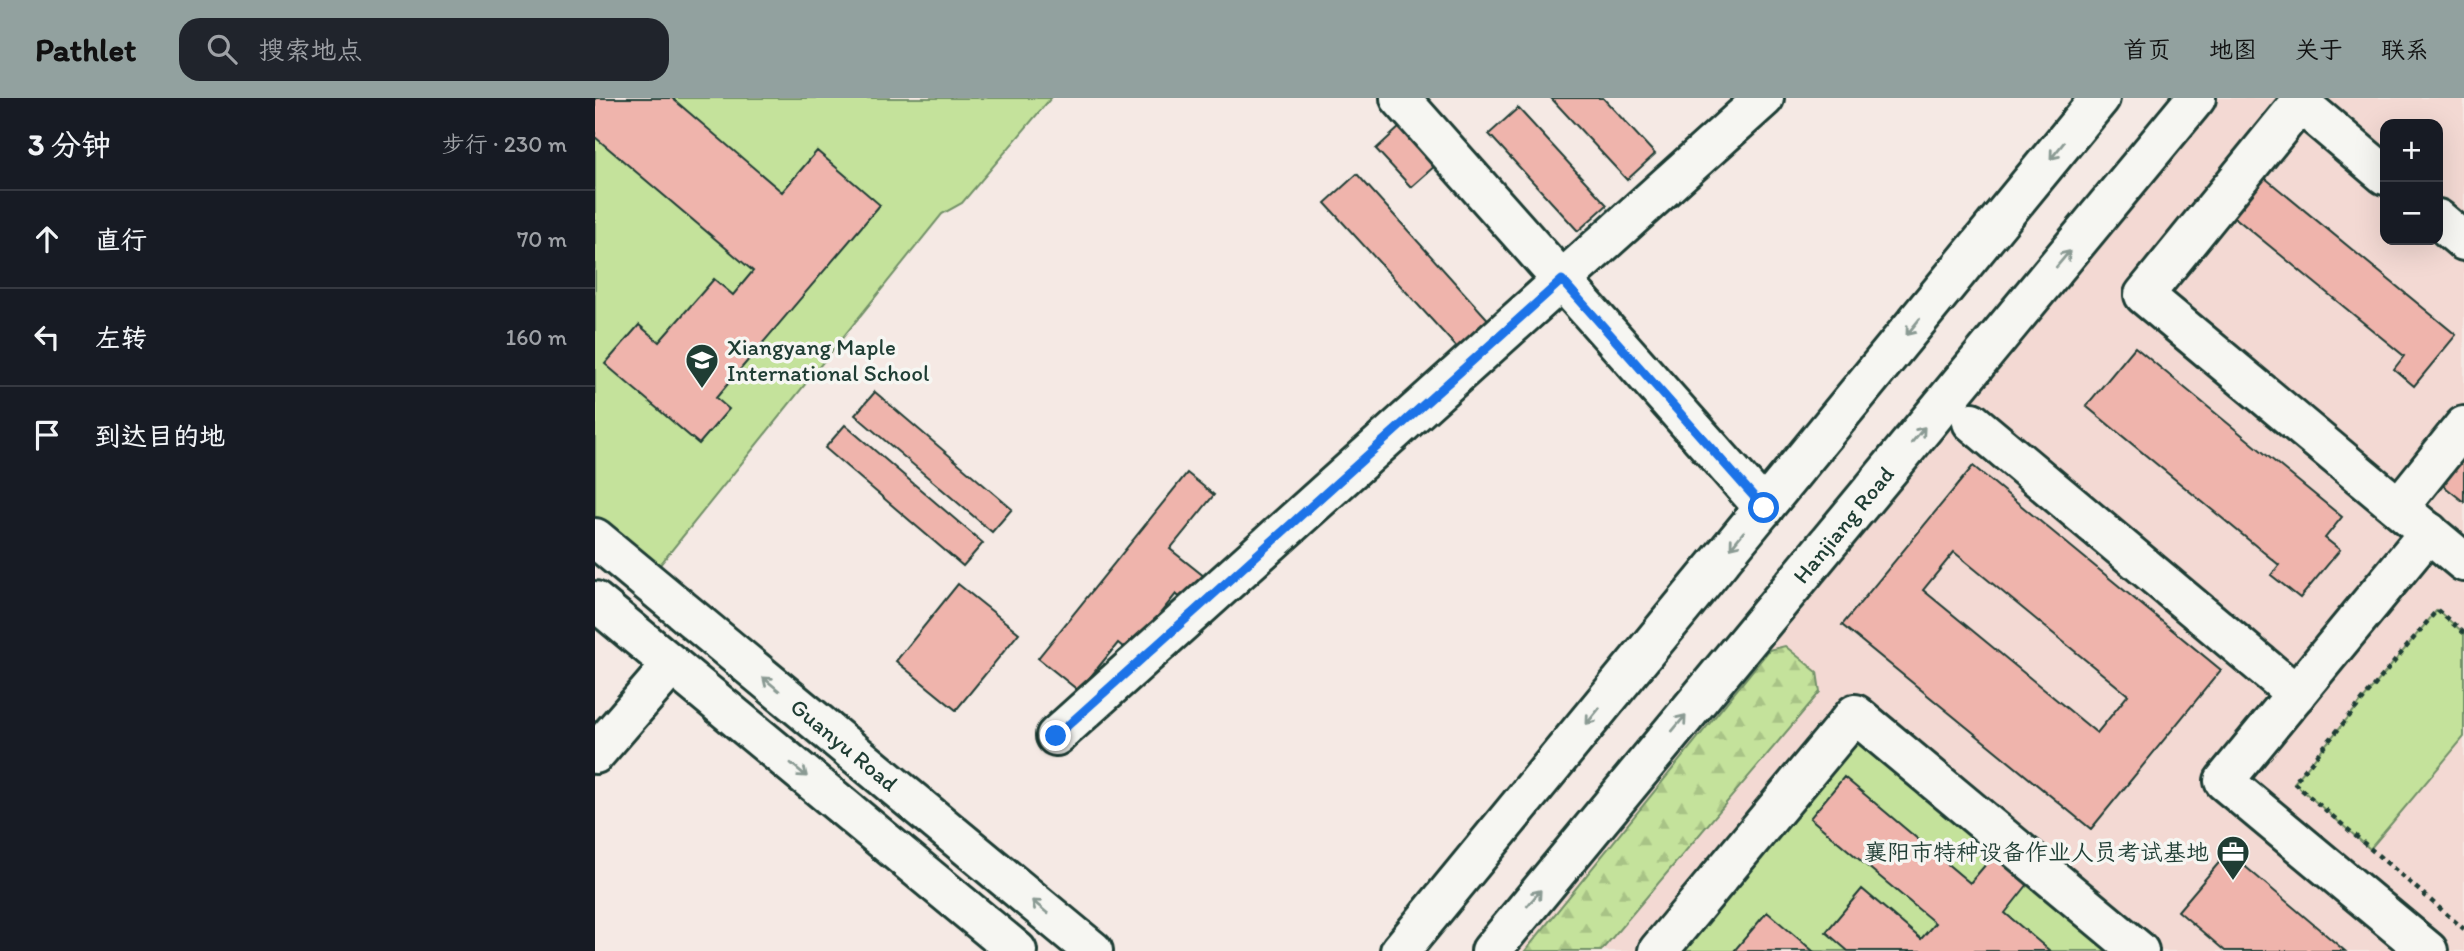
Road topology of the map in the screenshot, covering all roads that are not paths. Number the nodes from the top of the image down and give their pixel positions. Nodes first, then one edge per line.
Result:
1 (1400, 98) edge
2 (1764, 98) edge
3 (2100, 98) edge
4 (2196, 98) edge
5 (2380, 171) edge
6 (2443, 223) edge
7 (2464, 241) edge
8 (1562, 280) junction
9 (1972, 422) dead end
10 (2464, 426) edge
11 (2399, 507) junction
12 (1764, 508) junction
13 (2429, 532) junction
14 (595, 538) edge
15 (2464, 562) edge
16 (595, 601) edge
17 (672, 665) junction
18 (2296, 694) junction
19 (1056, 736) dead end
20 (595, 754) edge
21 (1017, 951) edge
22 (1093, 951) edge
23 (1400, 951) edge
24 (1490, 951) edge
25 (1658, 951) edge
26 (2139, 951) edge
27 (2428, 951) edge

1 - 8 main road
2 - 8 main road
3 -> 12 main road
24 -> 4 main road, Hanjiang Road
5 - 11 main road
6 - 7 main road
8 - 12 main road
8 - 19 main road
9 - 18 main road
10 - 11 main road
11 - 13 main road
12 -> 23 main road
13 - 15 main road
13 - 18 main road
22 -> 14 main road, Guanyu Road
16 - 17 main road
17 - 20 main road
17 -> 21 main road
18 - 27 main road
25 - 26 main road

